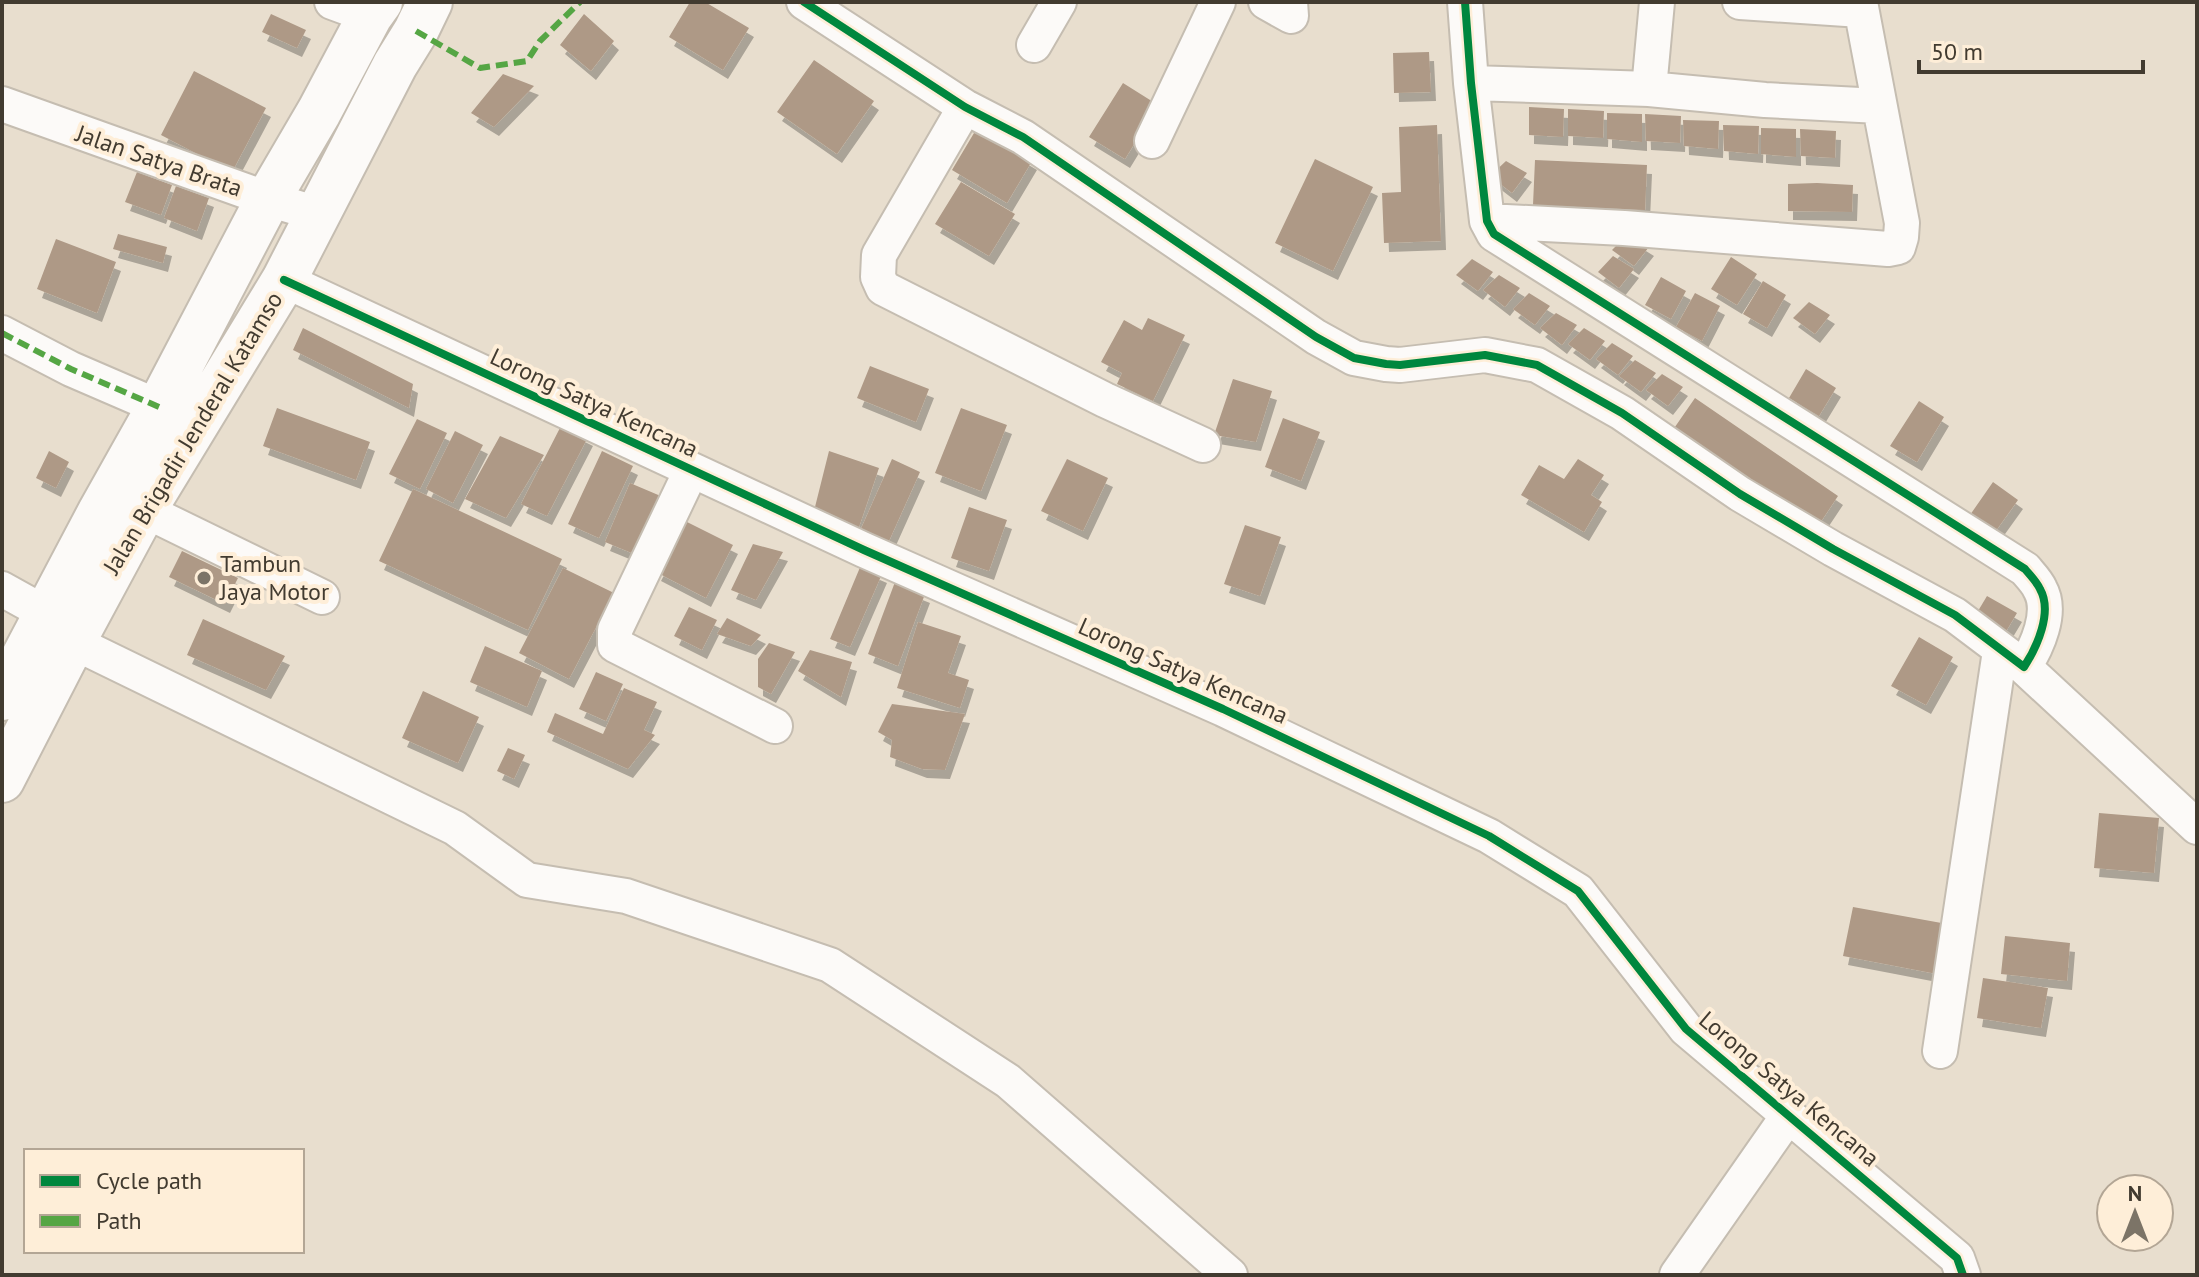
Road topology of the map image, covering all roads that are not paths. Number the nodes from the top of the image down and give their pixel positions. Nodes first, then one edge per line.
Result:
1 (430, 2) edge
2 (804, 2) edge
3 (1059, 2) edge
4 (1218, 2) edge
5 (1266, 2) edge
6 (1290, 2) edge
7 (1465, 2) edge
8 (1657, 2) edge
9 (1740, 2) edge
10 (1860, 6) edge
11 (361, 7) edge
12 (1034, 45) dead end
13 (1471, 83) junction
14 (1649, 89) junction
15 (2, 104) edge
16 (1879, 106) junction
17 (965, 107) junction
18 (1152, 141) dead end
19 (268, 199) junction
20 (318, 214) junction
21 (1487, 221) junction
22 (284, 280) junction
23 (2, 333) edge
24 (159, 407) junction
25 (1203, 445) dead end
26 (691, 471) junction
27 (144, 510) junction
28 (2, 589) edge
29 (322, 597) dead end
30 (60, 628) junction
31 (2012, 659) junction
32 (2, 698) edge
33 (775, 726) dead end
34 (2, 780) edge
35 (2197, 827) edge
36 (1940, 1051) dead end
37 (1788, 1116) junction
38 (1955, 1269) edge
39 (1230, 1275) edge
40 (1677, 1275) edge

1 - 20 main road, Jalan Brigadir Jenderal Katamso
2 - 17 street
3 - 12 street
4 - 18 street
5 - 6 street
7 - 13 street
8 - 14 street
9 - 10 street
10 - 16 street
11 - 19 main road, Jalan Brigadir Jenderal Katamso
13 - 14 street
13 - 21 street
14 - 16 street
15 - 19 street, Jalan Satya Brata
16 - 21 street
17 - 25 street
17 - 31 street
19 - 20 street, Jalan Satya Brata
19 - 24 main road, Jalan Brigadir Jenderal Katamso
20 - 22 main road, Jalan Brigadir Jenderal Katamso
21 - 31 street
22 - 26 street, Lorong Satya Kencana
22 - 27 main road, Jalan Brigadir Jenderal Katamso
23 - 24 street
24 - 30 main road, Jalan Brigadir Jenderal Katamso
26 - 33 street
26 - 37 street, Lorong Satya Kencana
27 - 29 street
27 - 30 main road, Jalan Brigadir Jenderal Katamso
28 - 30 street
30 - 32 main road, Jalan Brigadir Jenderal Katamso
30 - 34 main road, Jalan Brigadir Jenderal Katamso
30 - 39 street
31 - 35 street
31 - 36 street
37 - 38 street, Lorong Satya Kencana
37 - 40 street

